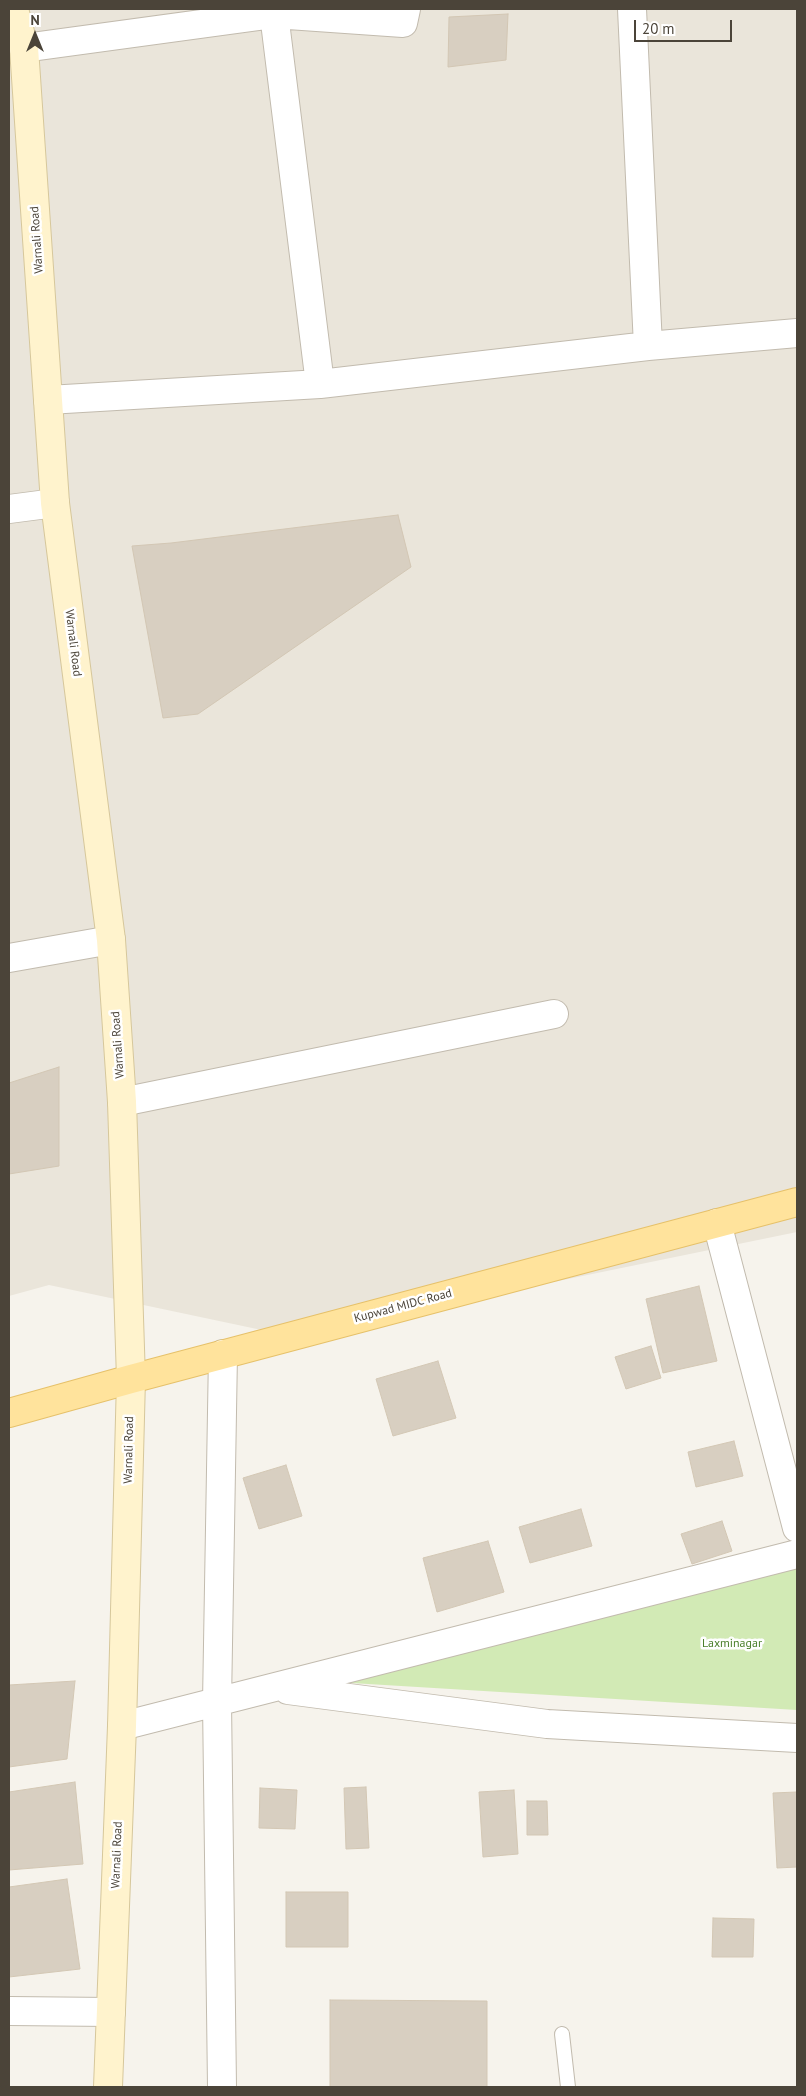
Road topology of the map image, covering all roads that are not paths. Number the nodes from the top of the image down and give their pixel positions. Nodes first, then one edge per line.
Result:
1 (14, 9) edge
2 (406, 9) edge
3 (632, 9) edge
4 (274, 12) edge
5 (24, 48) junction
6 (797, 333) edge
7 (648, 346) junction
8 (320, 384) junction
9 (48, 400) junction
10 (55, 503) junction
11 (9, 509) edge
12 (111, 940) junction
13 (9, 958) edge
14 (554, 1014) dead end
15 (122, 1102) junction
16 (797, 1202) edge
17 (717, 1223) junction
18 (223, 1354) junction
19 (131, 1378) junction
20 (9, 1413) edge
21 (797, 1528) edge
22 (797, 1554) edge
23 (274, 1688) junction
24 (217, 1702) junction
25 (122, 1726) junction
26 (797, 1738) edge
27 (9, 2011) edge
28 (111, 2012) junction
29 (562, 2034) dead end
30 (108, 2087) edge
31 (222, 2087) edge
32 (568, 2087) edge

1 - 5 main road, Warnali Road
2 - 4 street
3 - 7 street
4 - 5 street
4 - 8 street
5 - 9 main road, Warnali Road
6 - 7 street
7 - 8 street
8 - 9 street
9 - 10 main road, Warnali Road
10 - 11 street
10 - 12 main road, Warnali Road
12 - 13 street
12 - 15 main road, Warnali Road
14 - 15 street
15 - 19 main road, Warnali Road
16 - 17 main road, Kupwad MIDC Road
17 - 18 main road, Kupwad MIDC Road
17 - 21 street
18 - 19 main road, Kupwad MIDC Road
18 - 24 street
19 - 20 main road, Kupwad MIDC Road
19 - 25 main road, Warnali Road
22 - 23 street
23 - 24 street
23 - 26 street
24 - 25 street
24 - 31 street
25 - 28 main road, Warnali Road
27 - 28 street
28 - 30 main road, Warnali Road
29 - 32 lane

